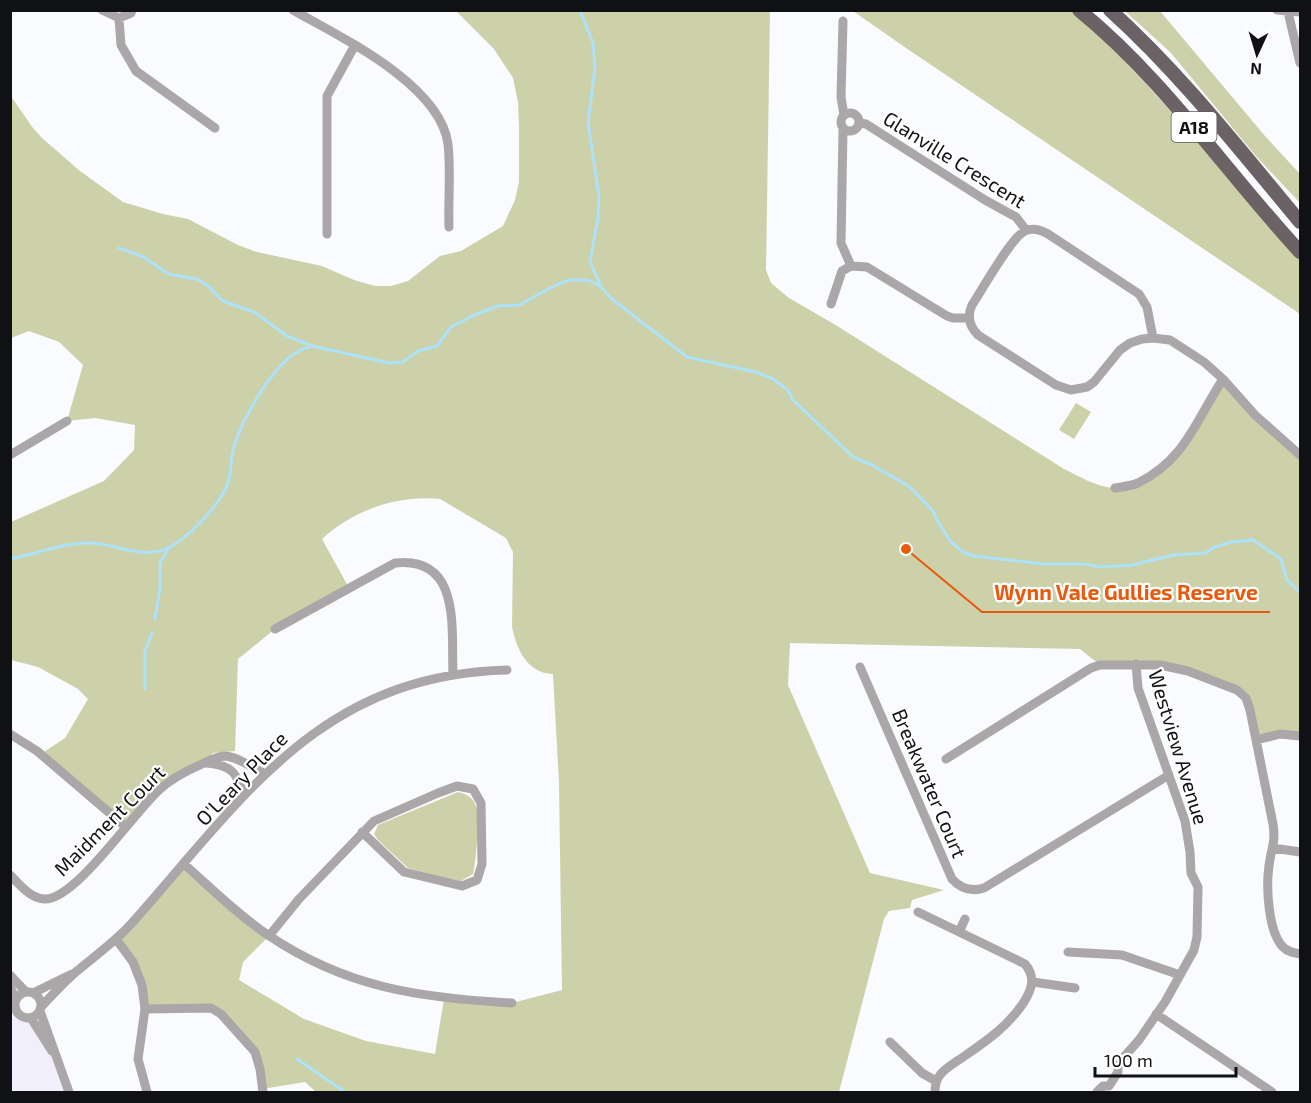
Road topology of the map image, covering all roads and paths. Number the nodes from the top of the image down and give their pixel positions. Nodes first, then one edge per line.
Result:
1 (102, 10) edge
2 (132, 10) edge
3 (293, 10) edge
4 (1079, 10) edge
5 (1110, 10) edge
6 (1277, 10) edge
7 (1288, 12) edge
8 (1300, 12) edge
9 (119, 18) junction
10 (843, 21) dead end
11 (354, 45) junction
12 (1300, 63) edge
13 (844, 115) junction
14 (860, 123) junction
15 (215, 128) dead end
16 (843, 129) junction
17 (1300, 222) edge
18 (449, 226) dead end
19 (1026, 230) junction
20 (327, 234) dead end
21 (1300, 252) edge
22 (851, 266) junction
23 (831, 304) dead end
24 (969, 318) junction
25 (1153, 338) junction
26 (1223, 379) junction
27 (67, 421) dead end
28 (10, 455) edge
29 (1300, 456) edge
30 (1115, 488) dead end
31 (275, 629) dead end
32 (1136, 664) junction
33 (860, 667) dead end
34 (507, 670) dead end
35 (453, 675) junction
36 (10, 734) edge
37 (1300, 736) edge
38 (1256, 740) junction
39 (946, 759) dead end
40 (204, 763) junction
41 (266, 774) junction
42 (1169, 775) junction
43 (244, 796) junction
44 (126, 827) junction
45 (362, 832) junction
46 (1273, 848) junction
47 (1300, 852) edge
48 (184, 864) junction
49 (10, 875) edge
50 (918, 912) dead end
51 (965, 919) dead end
52 (959, 932) junction
53 (269, 936) junction
54 (116, 939) junction
55 (1068, 952) dead end
56 (1300, 954) edge
57 (77, 972) junction
58 (10, 975) edge
59 (1180, 975) junction
60 (1033, 982) junction
61 (10, 987) edge
62 (1075, 988) dead end
63 (30, 992) junction
64 (16, 999) junction
65 (512, 1003) dead end
66 (41, 1009) junction
67 (145, 1009) junction
68 (1156, 1014) junction
69 (31, 1018) junction
70 (890, 1042) dead end
71 (57, 1058) junction
72 (936, 1081) junction
73 (69, 1092) edge
74 (147, 1092) edge
75 (263, 1092) edge
76 (935, 1092) edge
77 (1097, 1092) edge
78 (1272, 1092) edge

1 - 9 street
2 - 9 street
3 - 11 street
4 - 21 main road, A18
5 - 17 main road, A18
6 - 7 street
7 - 8 street
7 - 12 street
9 - 15 street
10 - 13 street
11 - 18 street
11 - 20 street
13 - 14 street
13 - 16 street
14 - 16 street
14 - 19 street, Glanville Crescent
16 - 22 street
19 - 24 street
19 - 25 street
22 - 23 street
22 - 24 street
24 - 25 street
25 - 26 street
26 - 29 street
26 - 30 street
27 - 28 street
31 - 35 street
32 - 38 street
32 - 39 street
32 - 42 street, Westview Avenue
33 - 42 street, Breakwater Court
34 - 35 street, O'Leary Place
35 - 41 street, O'Leary Place
36 - 44 street
37 - 38 street
38 - 46 street
40 - 41 street, Maidment Court
40 - 43 street
40 - 44 street, Maidment Court
41 - 43 street, O'Leary Place
42 - 59 street, Westview Avenue
43 - 48 street, O'Leary Place
44 - 49 street, Maidment Court
45 - 45 street
45 - 53 street
46 - 47 street
46 - 56 street
48 - 53 street
48 - 54 street, O'Leary Place
50 - 52 street
51 - 52 street
52 - 60 street
53 - 65 street
54 - 57 street, O'Leary Place
54 - 67 street
55 - 59 street
57 - 63 street, O'Leary Place
57 - 66 street, O'Leary Place
58 - 63 street
59 - 68 street, Westview Avenue
60 - 62 street
60 - 72 street
61 - 64 street
63 - 64 street
63 - 66 street
64 - 69 street
66 - 69 street
66 - 71 street
67 - 74 street
67 - 75 street
68 - 77 street, Westview Avenue
68 - 78 street
69 - 71 street
70 - 72 street
71 - 73 street
72 - 76 street

